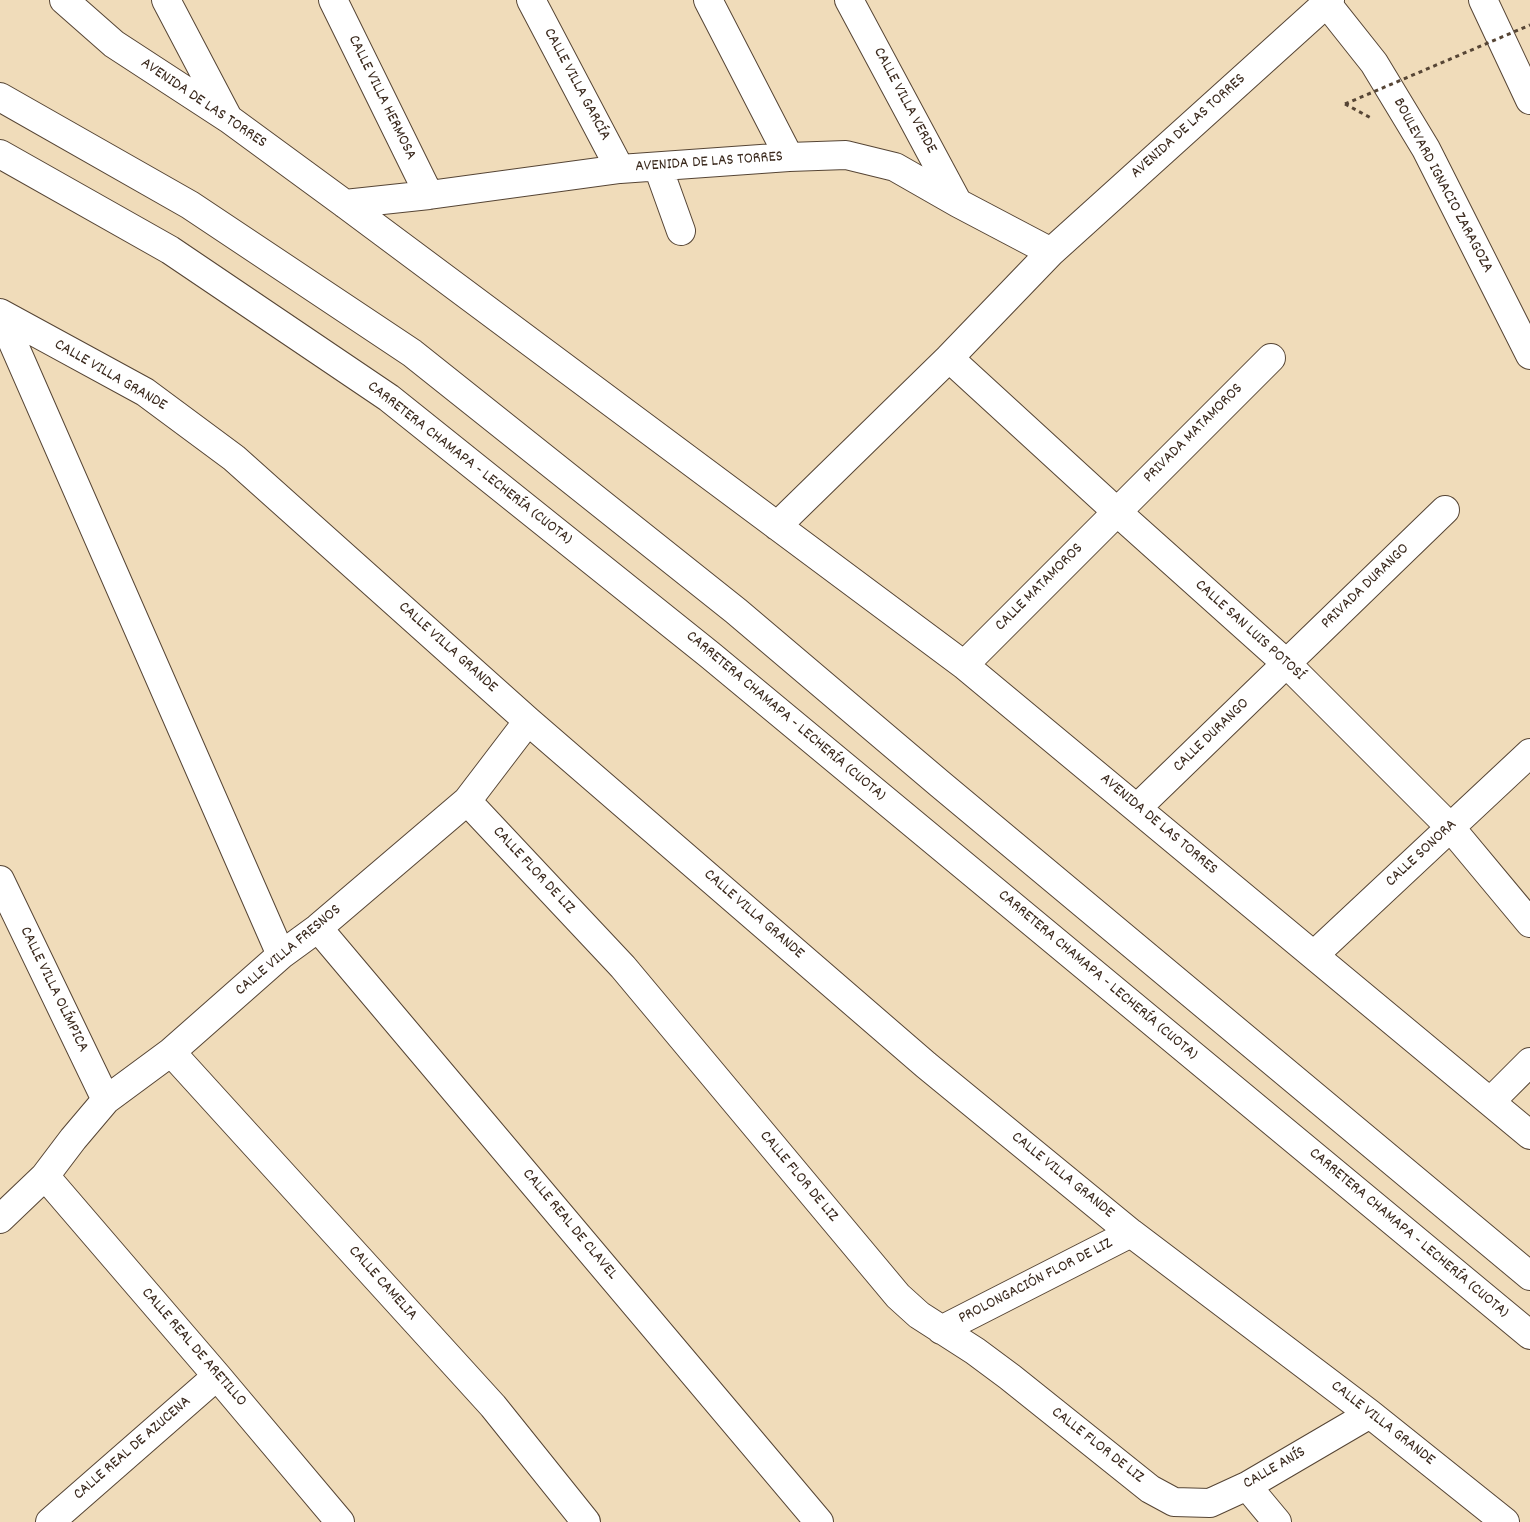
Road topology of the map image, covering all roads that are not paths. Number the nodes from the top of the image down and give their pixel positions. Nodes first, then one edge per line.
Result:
1 (64, 0) edge
2 (166, 0) edge
3 (333, 0) edge
4 (531, 0) edge
5 (708, 0) edge
6 (850, 0) edge
7 (1483, 0) edge
8 (1327, 1) edge
9 (0, 97) edge
10 (1530, 100) edge
11 (228, 119) junction
12 (0, 154) edge
13 (789, 158) junction
14 (658, 167) junction
15 (620, 170) junction
16 (429, 196) junction
17 (958, 203) junction
18 (345, 204) junction
19 (681, 231) dead end
20 (1051, 252) junction
21 (0, 313) edge
22 (1530, 355) edge
23 (949, 358) junction
24 (1271, 358) dead end
25 (1445, 510) dead end
26 (1116, 511) junction
27 (777, 526) junction
28 (1287, 664) junction
29 (964, 665) junction
30 (528, 721) junction
31 (1530, 753) edge
32 (467, 802) junction
33 (1137, 808) junction
34 (1450, 827) junction
35 (0, 880) edge
36 (1530, 923) edge
37 (318, 928) junction
38 (281, 955) junction
39 (1314, 955) junction
40 (171, 1052) junction
41 (1530, 1062) edge
42 (106, 1100) junction
43 (1491, 1101) junction
44 (1530, 1135) edge
45 (45, 1176) junction
46 (0, 1219) edge
47 (1131, 1234) junction
48 (1530, 1276) edge
49 (941, 1330) junction
50 (1530, 1335) edge
51 (217, 1376) junction
52 (1370, 1414) junction
53 (1247, 1486) junction
54 (1174, 1502) joint
55 (50, 1522) edge
56 (340, 1522) edge
57 (586, 1522) edge
58 (819, 1522) edge
59 (1277, 1522) edge
60 (1505, 1522) edge

1 - 11 main road, AVENIDA DE LAS TORRES
2 - 11 main road
3 - 16 main road, CALLE VILLA HERMOSA
4 - 15 main road, CALLE VILLA GARCÍA
5 - 13 main road
6 - 17 main road, CALLE VILLA VERDE
7 - 10 main road
8 - 20 main road, AVENIDA DE LAS TORRES
8 - 22 main road, BOULEVARD IGNACIO ZARAGOZA
9 - 48 main road
11 - 18 main road, AVENIDA DE LAS TORRES
12 - 50 main road, CARRETERA CHAMAPA - LECHERÍA (CUOTA)
13 - 14 main road, AVENIDA DE LAS TORRES
13 - 17 main road, AVENIDA DE LAS TORRES
14 - 15 main road, AVENIDA DE LAS TORRES
14 - 19 main road
15 - 16 main road, AVENIDA DE LAS TORRES
16 - 18 main road, AVENIDA DE LAS TORRES
17 - 20 main road, AVENIDA DE LAS TORRES
18 - 27 main road, AVENIDA DE LAS TORRES
20 - 23 main road, AVENIDA DE LAS TORRES
21 - 30 main road, CALLE VILLA GRANDE
21 - 38 main road, CALLE VILLA GRANDE
23 - 26 main road, CALLE SAN LUIS POTOSÍ
23 - 27 main road, AVENIDA DE LAS TORRES
24 - 26 main road, PRIVADA MATAMOROS
25 - 28 main road, PRIVADA DURANGO
26 - 28 main road, CALLE SAN LUIS POTOSÍ
26 - 29 main road, CALLE MATAMOROS
27 - 29 main road, AVENIDA DE LAS TORRES
28 - 33 main road, CALLE DURANGO
28 - 34 main road, CALLE SAN LUIS POTOSÍ
29 - 33 main road, AVENIDA DE LAS TORRES
30 - 32 main road, CALLE VILLA FRESNOS
30 - 47 main road, CALLE VILLA GRANDE
31 - 34 main road, CALLE SONORA
32 - 37 main road, CALLE VILLA FRESNOS
32 - 49 main road, CALLE FLOR DE LIZ
33 - 39 main road, AVENIDA DE LAS TORRES
34 - 36 main road, CALLE SAN LUIS POTOSÍ
34 - 39 main road, CALLE SONORA
35 - 42 main road, CALLE VILLA OLÍMPICA
37 - 38 main road, CALLE VILLA FRESNOS
37 - 58 main road, CALLE REAL DE CLAVEL
38 - 40 main road, CALLE VILLA FRESNOS
39 - 43 main road, AVENIDA DE LAS TORRES
40 - 42 main road, CALLE VILLA FRESNOS
40 - 57 main road, CALLE CAMELIA
41 - 43 main road
42 - 45 main road, CALLE VILLA FRESNOS
43 - 44 main road, AVENIDA DE LAS TORRES
45 - 46 main road, CALLE VILLA FRESNOS
45 - 51 main road, CALLE REAL DE ARETILLO
47 - 49 main road, PROLONGACIÓN FLOR DE LIZ
47 - 52 main road, CALLE VILLA GRANDE
49 - 54 main road, CALLE FLOR DE LIZ
51 - 55 main road, CALLE REAL DE AZUCENA
51 - 56 main road, CALLE REAL DE ARETILLO
52 - 53 main road, CALLE ANÍS
52 - 60 main road, CALLE VILLA GRANDE
53 - 54 main road, CALLE ANÍS
53 - 59 main road

